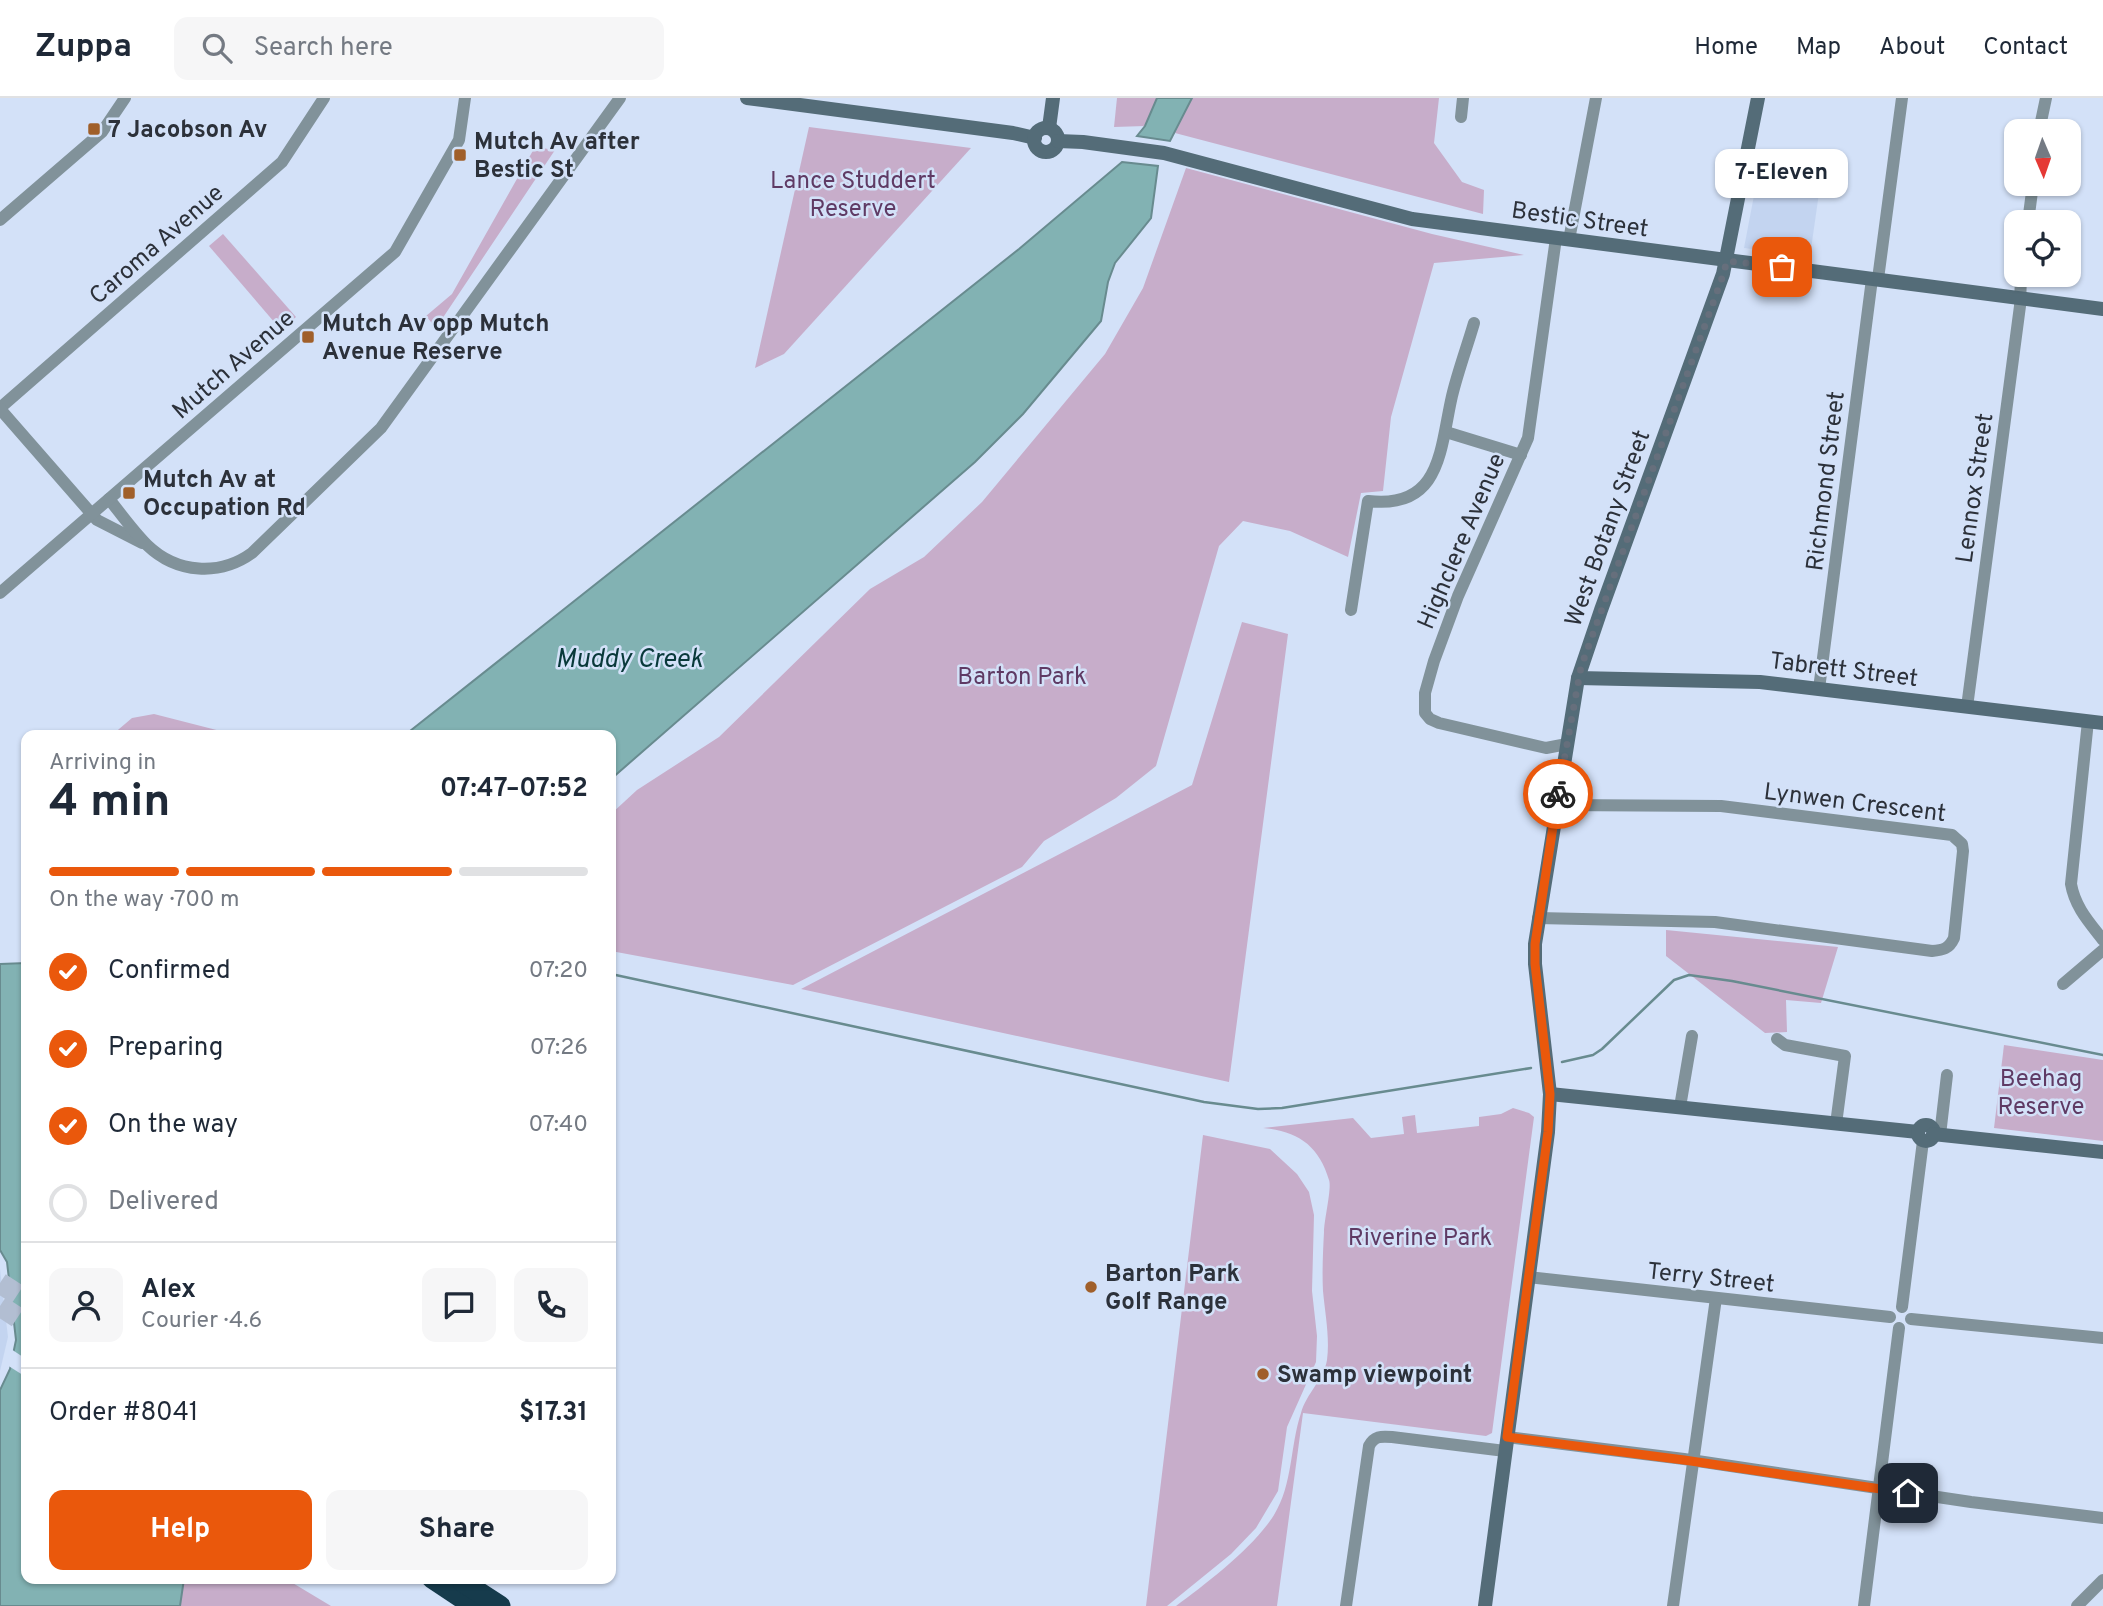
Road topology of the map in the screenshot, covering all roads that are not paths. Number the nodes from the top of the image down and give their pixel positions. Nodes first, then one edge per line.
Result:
1 (125, 98) edge
2 (324, 98) edge
3 (465, 98) edge
4 (620, 98) edge
5 (747, 98) edge
6 (1053, 98) edge
7 (1463, 98) edge
8 (1597, 98) edge
9 (1758, 98) edge
10 (1902, 98) edge
11 (2046, 98) edge
12 (1461, 117) dead end
13 (2042, 119) edge
14 (1049, 128) junction
15 (1035, 138) junction
16 (1058, 141) junction
17 (0, 220) edge
18 (1562, 239) junction
19 (1727, 261) junction
20 (1875, 279) junction
21 (2020, 287) edge
22 (2020, 298) junction
23 (2103, 309) edge
24 (1474, 323) dead end
25 (0, 409) edge
26 (1446, 432) junction
27 (1521, 455) junction
28 (109, 499) junction
29 (91, 514) junction
30 (148, 546) junction
31 (0, 593) edge
32 (1351, 610) dead end
33 (1578, 678) junction
34 (1819, 689) junction
35 (1967, 707) junction
36 (2096, 722) edge
37 (1567, 744) junction
38 (1557, 804) junction
39 (1538, 918) junction
40 (2103, 940) edge
41 (2103, 950) edge
42 (2063, 984) dead end
43 (1692, 1036) dead end
44 (1776, 1039) dead end
45 (1947, 1075) dead end
46 (1550, 1094) junction
47 (1680, 1107) junction
48 (1836, 1124) junction
49 (1929, 1135) junction
50 (2103, 1152) edge
51 (1528, 1277) junction
52 (1716, 1298) junction
53 (1902, 1307) junction
54 (1890, 1317) junction
55 (1911, 1319) junction
56 (1899, 1328) junction
57 (2103, 1338) edge
58 (1506, 1444) junction
59 (1693, 1461) junction
60 (1879, 1488) junction
61 (2103, 1518) edge
62 (2103, 1580) edge
63 (441, 1584) edge
64 (467, 1584) edge
65 (474, 1606) edge
66 (500, 1606) edge
67 (1346, 1606) edge
68 (1485, 1606) edge
69 (1673, 1606) edge
70 (1864, 1606) edge
71 (2077, 1606) edge

1 - 17 street
2 - 25 street, Caroma Avenue
3 - 28 street, Mutch Avenue
4 - 30 street
5 - 15 main road
6 - 14 main road
7 - 12 street
8 - 18 street, Highclere Avenue
9 - 19 main road, West Botany Street
10 - 20 street, Richmond Street
11 - 13 street
14 - 15 main road
14 - 16 main road
15 - 16 main road
16 - 18 main road, Bestic Street
18 - 19 main road, Bestic Street
18 - 27 street, Highclere Avenue
19 - 20 main road, Bestic Street
19 - 33 main road, West Botany Street
20 - 22 main road, Bestic Street
20 - 34 street, Richmond Street
21 - 22 street, Lennox Street
22 - 23 main road, Bestic Street
22 - 35 street, Lennox Street
24 - 26 street
25 - 29 street
26 - 27 street
26 - 32 street
27 - 37 street, Highclere Avenue
28 - 29 street, Mutch Avenue
28 - 30 street
29 - 30 street
29 - 31 street, Mutch Avenue
33 - 34 main road, Tabrett Street
33 - 37 main road, West Botany Street
34 - 35 main road, Tabrett Street
35 - 36 main road, Tabrett Street
36 - 40 street
37 - 38 main road, West Botany Street
38 - 39 main road, West Botany Street
38 - 39 street, Lynwen Crescent
39 - 46 main road, West Botany Street
41 - 42 street
43 - 47 street
44 - 48 street
45 - 49 street
46 - 47 main road
46 - 51 main road, West Botany Street
47 - 48 main road
48 - 49 main road
49 - 50 main road
49 - 53 street
51 - 52 street, Terry Street
51 - 58 main road, West Botany Street
52 - 54 street, Terry Street
52 - 59 street
53 - 54 street
53 - 55 street
54 - 56 street
55 - 56 street
55 - 57 street
56 - 60 street
58 - 59 street
58 - 67 street
58 - 68 main road, West Botany Street
59 - 60 street
59 - 69 street
60 - 61 street
60 - 70 street
62 - 71 street
63 - 65 highway
64 - 66 highway

